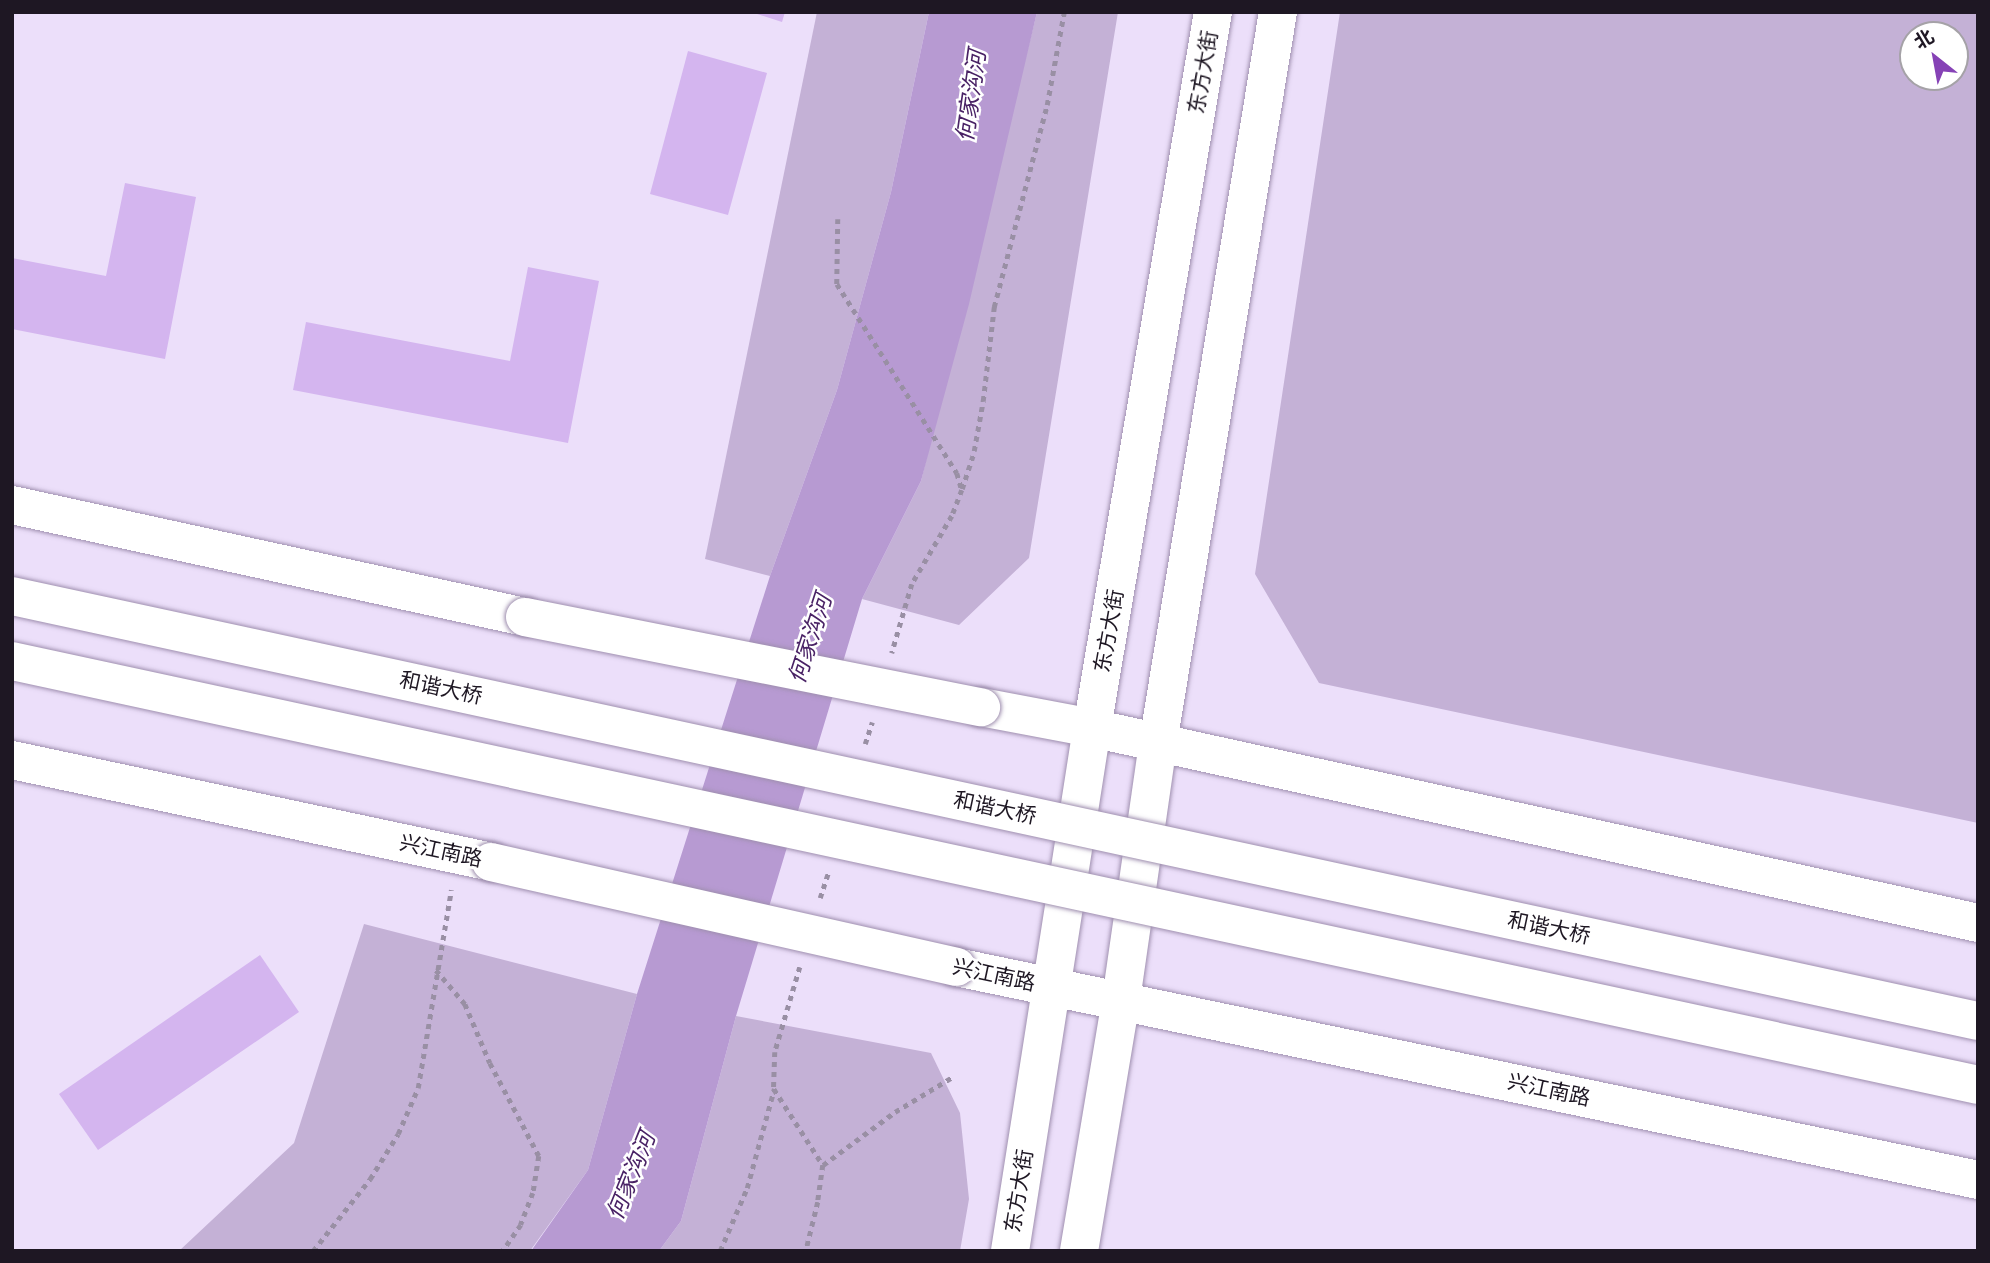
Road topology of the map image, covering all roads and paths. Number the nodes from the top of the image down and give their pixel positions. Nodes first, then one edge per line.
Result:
1 (1064, 12) edge
2 (1213, 12) edge
3 (1278, 12) edge
4 (838, 219) dead end
5 (943, 452) dead end
6 (962, 490) dead end
7 (12, 505) edge
8 (12, 596) edge
9 (12, 661) edge
10 (1092, 728) junction
11 (1158, 744) junction
12 (12, 760) edge
13 (474, 859) junction
14 (1978, 923) edge
15 (436, 970) junction
16 (1051, 986) junction
17 (1121, 1000) junction
18 (1978, 1021) edge
19 (951, 1077) dead end
20 (1978, 1086) edge
21 (774, 1088) dead end
22 (823, 1165) dead end
23 (1978, 1180) edge
24 (313, 1251) edge
25 (503, 1251) edge
26 (720, 1251) edge
27 (1010, 1251) edge
28 (1079, 1251) edge

1 - 6 path
2 - 10 main road, 东方大街
3 - 11 main road
4 - 5 path
7 - 10 main road, bridge
8 - 18 main road, 和谐大桥, bridge
9 - 20 main road, bridge
10 - 11 main road
10 - 16 main road, 东方大街
11 - 14 main road
11 - 17 main road
12 - 13 main road, 兴江南路
13 - 15 path
13 - 16 main road, 兴江南路, bridge
15 - 24 path
15 - 25 path
16 - 17 main road, 兴江南路
16 - 27 main road, 东方大街
17 - 23 main road, 兴江南路
17 - 28 main road
19 - 22 path
21 - 26 path

